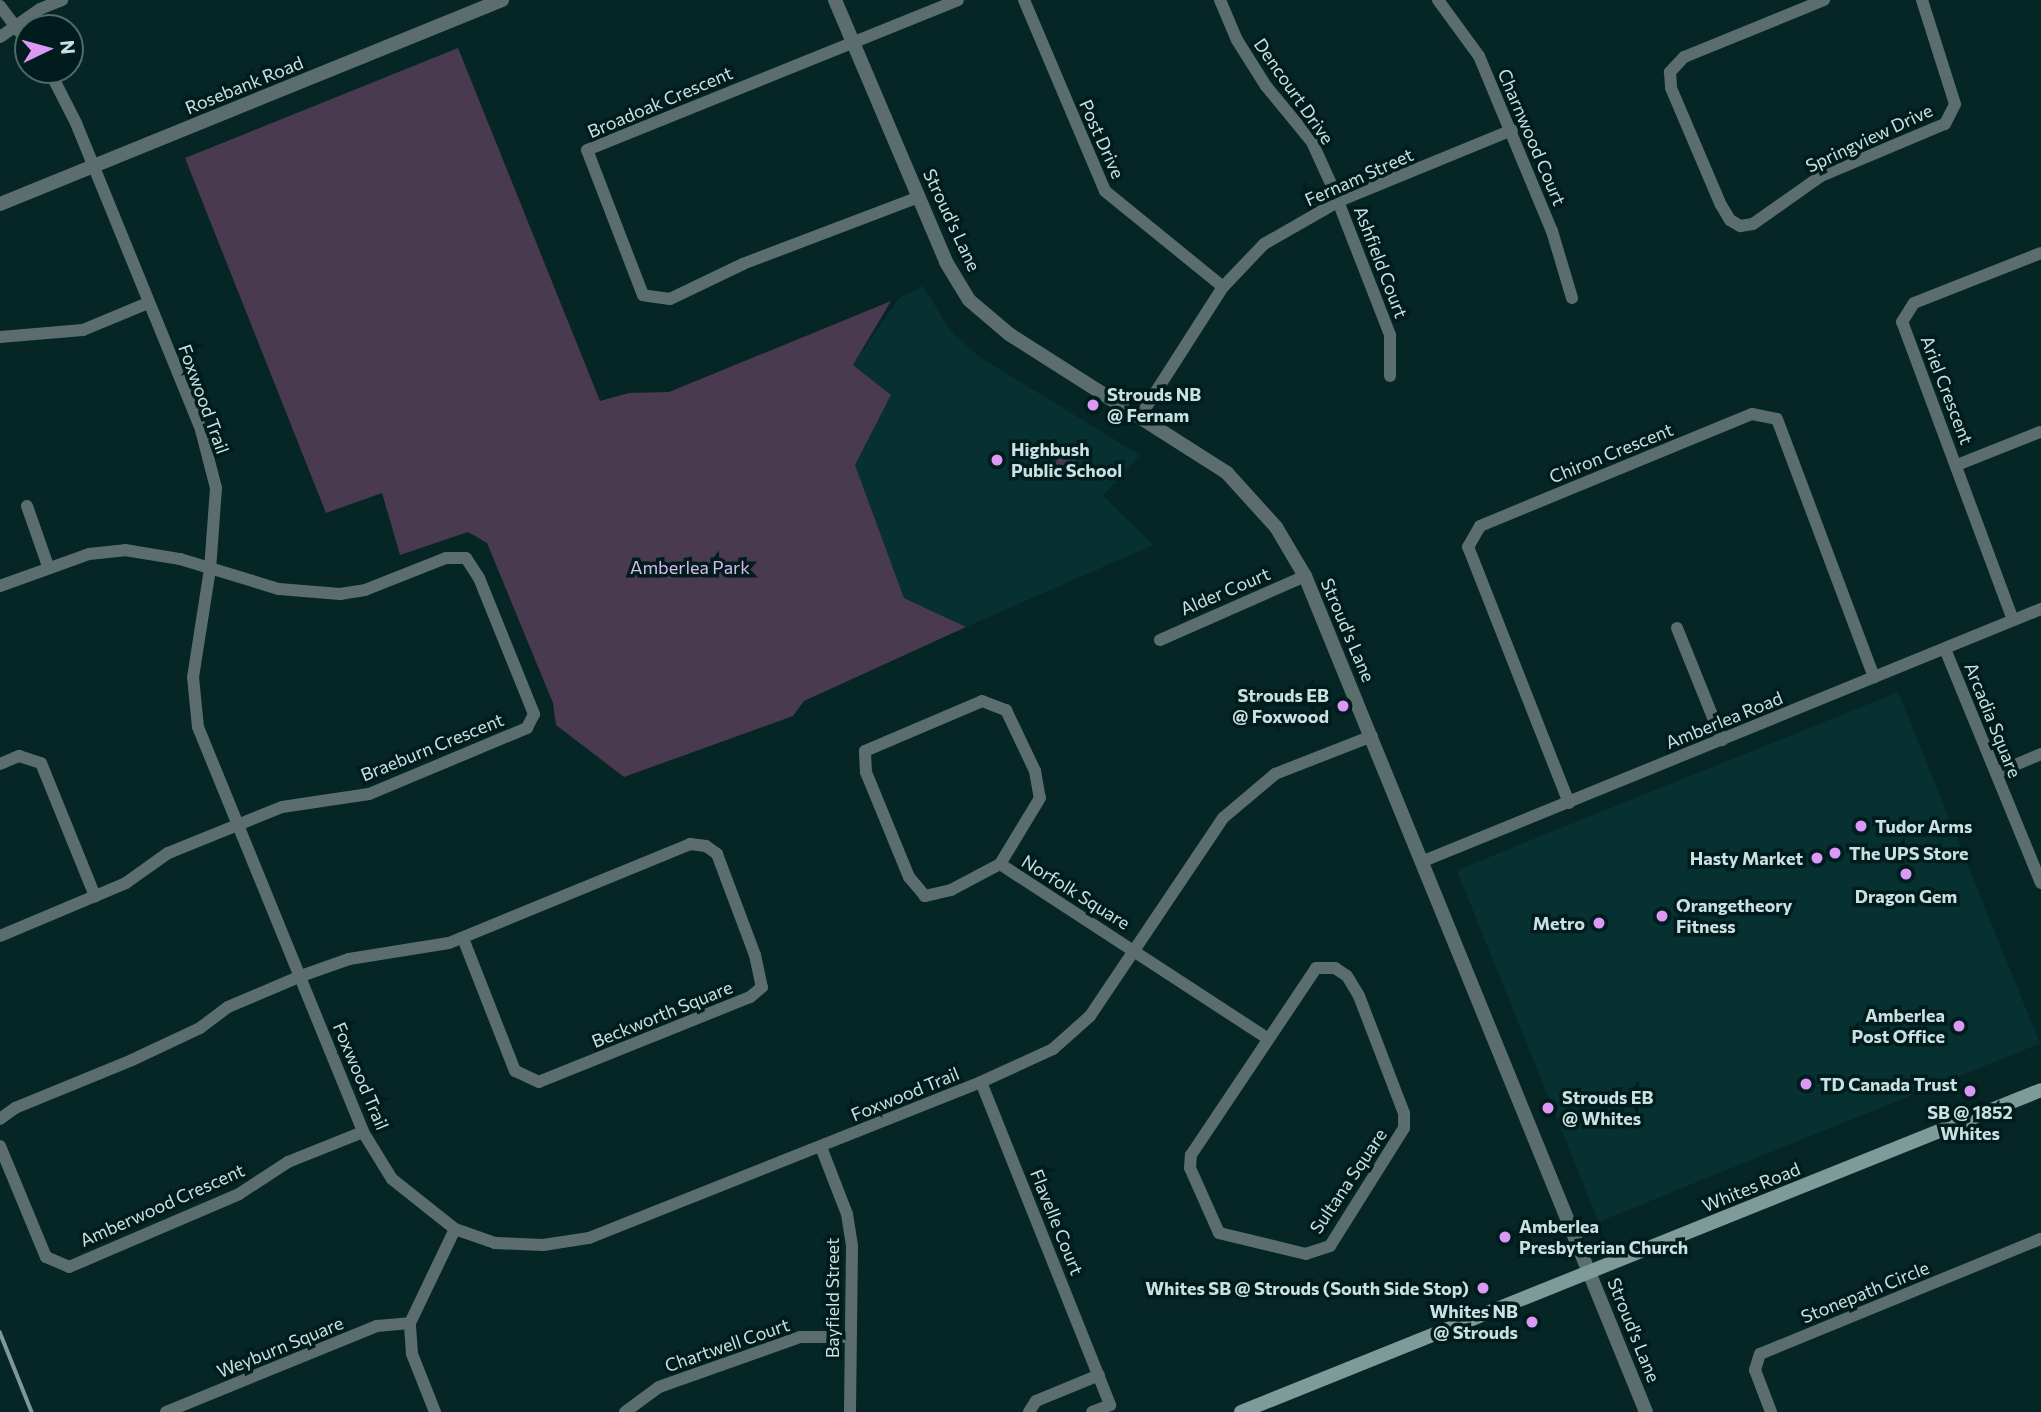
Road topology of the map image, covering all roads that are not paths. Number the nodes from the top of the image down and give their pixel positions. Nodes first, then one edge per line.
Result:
1 (62, 0) edge
2 (502, 0) edge
3 (835, 0) edge
4 (958, 0) edge
5 (1024, 0) edge
6 (1220, 0) edge
7 (1438, 0) edge
8 (1824, 0) edge
9 (1922, 0) edge
10 (0, 6) edge
11 (36, 14) edge
12 (14, 24) edge
13 (14, 26) edge
14 (0, 37) edge
15 (852, 41) junction
16 (55, 84) edge
17 (1512, 130) junction
18 (92, 168) junction
19 (919, 197) junction
20 (1339, 201) junction
21 (0, 204) edge
22 (2041, 253) edge
23 (1223, 287) junction
24 (1572, 298) dead end
25 (148, 303) junction
26 (0, 337) edge
27 (1390, 376) dead end
28 (1141, 415) junction
29 (2040, 432) edge
30 (1957, 465) junction
31 (27, 506) dead end
32 (48, 565) junction
33 (210, 569) junction
34 (1304, 576) junction
35 (0, 586) edge
36 (2041, 609) edge
37 (2013, 620) junction
38 (1677, 628) dead end
39 (1160, 640) dead end
40 (1945, 649) junction
41 (1874, 677) junction
42 (1372, 736) junction
43 (1722, 740) junction
44 (2041, 754) edge
45 (0, 764) edge
46 (1996, 773) junction
47 (1569, 803) junction
48 (238, 825) junction
49 (1421, 862) junction
50 (1000, 864) junction
51 (2041, 883) edge
52 (95, 896) junction
53 (0, 936) edge
54 (463, 938) junction
55 (1135, 950) junction
56 (300, 976) junction
57 (1268, 1039) junction
58 (981, 1082) junction
59 (2041, 1090) edge
60 (0, 1119) edge
61 (363, 1132) junction
62 (0, 1146) edge
63 (821, 1147) junction
64 (455, 1228) junction
65 (2041, 1239) edge
66 (1590, 1273) junction
67 (410, 1323) junction
68 (849, 1337) junction
69 (1100, 1375) junction
70 (166, 1412) edge
71 (435, 1412) edge
72 (625, 1412) edge
73 (850, 1412) edge
74 (1029, 1412) edge
75 (1092, 1412) edge
76 (1241, 1412) edge
77 (1646, 1412) edge
78 (1771, 1412) edge

1 - 11 street
2 - 18 street, Rosebank Road
3 - 15 street, Stroud's Lane
4 - 15 street
5 - 23 street, Post Drive
6 - 20 street, Dencourt Drive
7 - 17 street, Charnwood Court
8 - 9 street, Springview Drive
10 - 12 street
13 - 14 street
15 - 19 street, Stroud's Lane
15 - 19 street, Broadoak Crescent
16 - 18 street, Foxwood Trail
17 - 20 street, Fernam Street
17 - 24 street, Charnwood Court
18 - 21 street, Rosebank Road
18 - 25 street, Foxwood Trail
19 - 28 street, Stroud's Lane
20 - 23 street, Fernam Street
20 - 27 street, Ashfield Court
22 - 30 street, Ariel Crescent
23 - 28 street, Fernam Street
25 - 26 street
25 - 33 street, Foxwood Trail
28 - 34 street, Stroud's Lane
29 - 30 street
30 - 37 street, Ariel Crescent
31 - 32 street
32 - 33 street
32 - 35 street
33 - 48 street, Foxwood Trail
33 - 48 street, Braeburn Crescent
34 - 39 street, Alder Court
34 - 42 street, Stroud's Lane
36 - 37 street, Amberlea Road
37 - 40 street, Amberlea Road
38 - 43 street
40 - 41 street, Amberlea Road
40 - 46 street, Arcadia Square
41 - 43 street, Amberlea Road
41 - 47 street, Chiron Crescent
42 - 49 street, Stroud's Lane
42 - 55 street, Foxwood Trail
43 - 47 street, Amberlea Road
44 - 46 street
45 - 52 street
46 - 51 street, Arcadia Square
47 - 49 street, Amberlea Road
48 - 52 street
48 - 56 street, Foxwood Trail
49 - 66 street, Stroud's Lane
50 - 50 street, Norfolk Square
50 - 55 street, Norfolk Square
52 - 53 street
54 - 54 street, Beckworth Square
54 - 56 street, Beckworth Square
55 - 57 street
55 - 58 street, Foxwood Trail
56 - 60 street
56 - 61 street, Foxwood Trail
57 - 57 street, Sultana Square
58 - 63 street, Foxwood Trail
58 - 69 street, Flavelle Court
59 - 66 main road, Whites Road
61 - 62 street, Amberwood Crescent
61 - 64 street, Foxwood Trail
63 - 64 street, Foxwood Trail
63 - 68 street, Bayfield Street
64 - 67 street
65 - 78 street, Stonepath Circle
66 - 76 main road, Whites Road
66 - 77 street, Stroud's Lane
67 - 70 street, Weyburn Square
67 - 71 street
68 - 72 street, Chartwell Court
68 - 73 street, Bayfield Street
69 - 74 street
69 - 75 street, Flavelle Court

